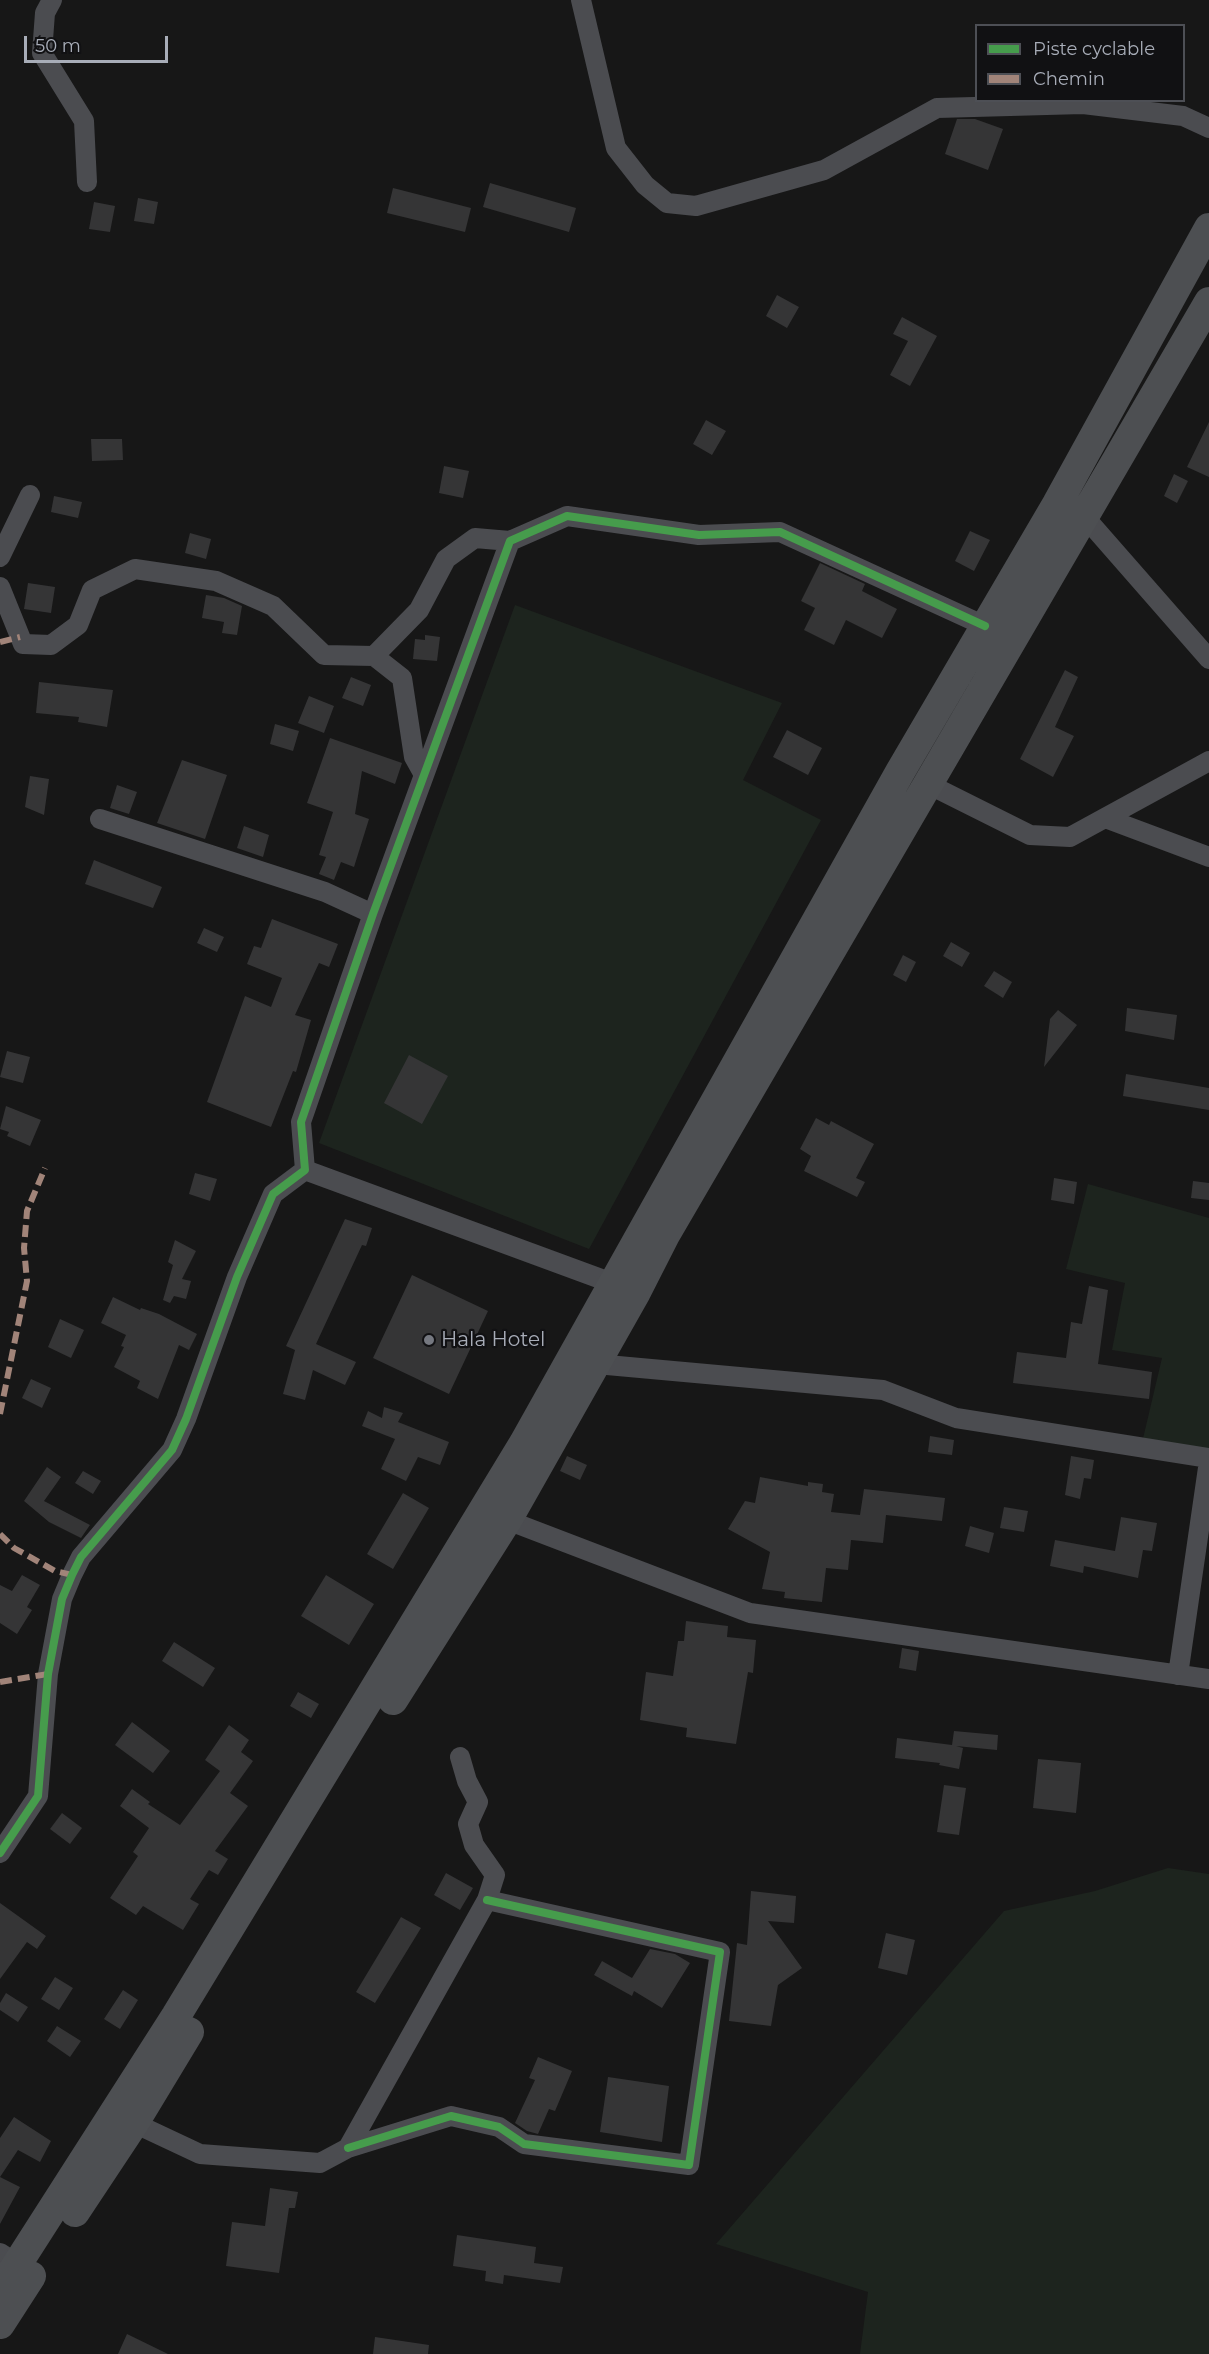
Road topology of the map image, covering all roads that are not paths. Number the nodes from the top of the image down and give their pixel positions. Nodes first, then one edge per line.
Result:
1 (52, 0) edge
2 (581, 0) edge
3 (1209, 128) edge
4 (87, 182) dead end
5 (1209, 228) edge
6 (1209, 302) edge
7 (30, 495) dead end
8 (1083, 515) junction
9 (510, 541) junction
10 (0, 557) edge
11 (0, 587) edge
12 (985, 626) junction
13 (374, 656) junction
14 (1209, 659) edge
15 (1209, 761) edge
16 (424, 776) junction
17 (926, 783) junction
18 (1105, 818) junction
19 (100, 819) dead end
20 (1209, 857) edge
21 (373, 914) junction
22 (726, 1106) junction
23 (305, 1170) junction
24 (612, 1283) junction
25 (582, 1363) junction
26 (1209, 1459) edge
27 (507, 1520) junction
28 (1178, 1675) junction
29 (1209, 1679) edge
30 (460, 1757) dead end
31 (0, 1853) edge
32 (487, 1900) junction
33 (134, 2123) junction
34 (348, 2148) junction
35 (9, 2258) edge
36 (0, 2291) edge
37 (0, 2324) edge

1 - 4 street
2 - 3 street
5 - 12 main road
6 - 8 main road
7 - 10 street
8 - 14 street
8 - 17 main road
9 - 12 street
9 - 13 street
9 - 16 street
11 - 13 street
12 - 22 main road
13 - 16 street
15 - 18 street
16 - 21 street
17 - 18 street
17 - 22 main road
18 - 20 street
19 - 21 street
21 - 23 street
22 - 24 main road
22 - 25 main road
23 - 24 street
23 - 31 street
24 - 25 main road
25 - 26 street
25 - 27 main road
25 - 35 main road
26 - 28 street
27 - 28 street
27 - 33 main road
28 - 29 street
30 - 32 street
32 - 34 street
32 - 34 street
33 - 34 street
33 - 37 main road
35 - 36 main road

